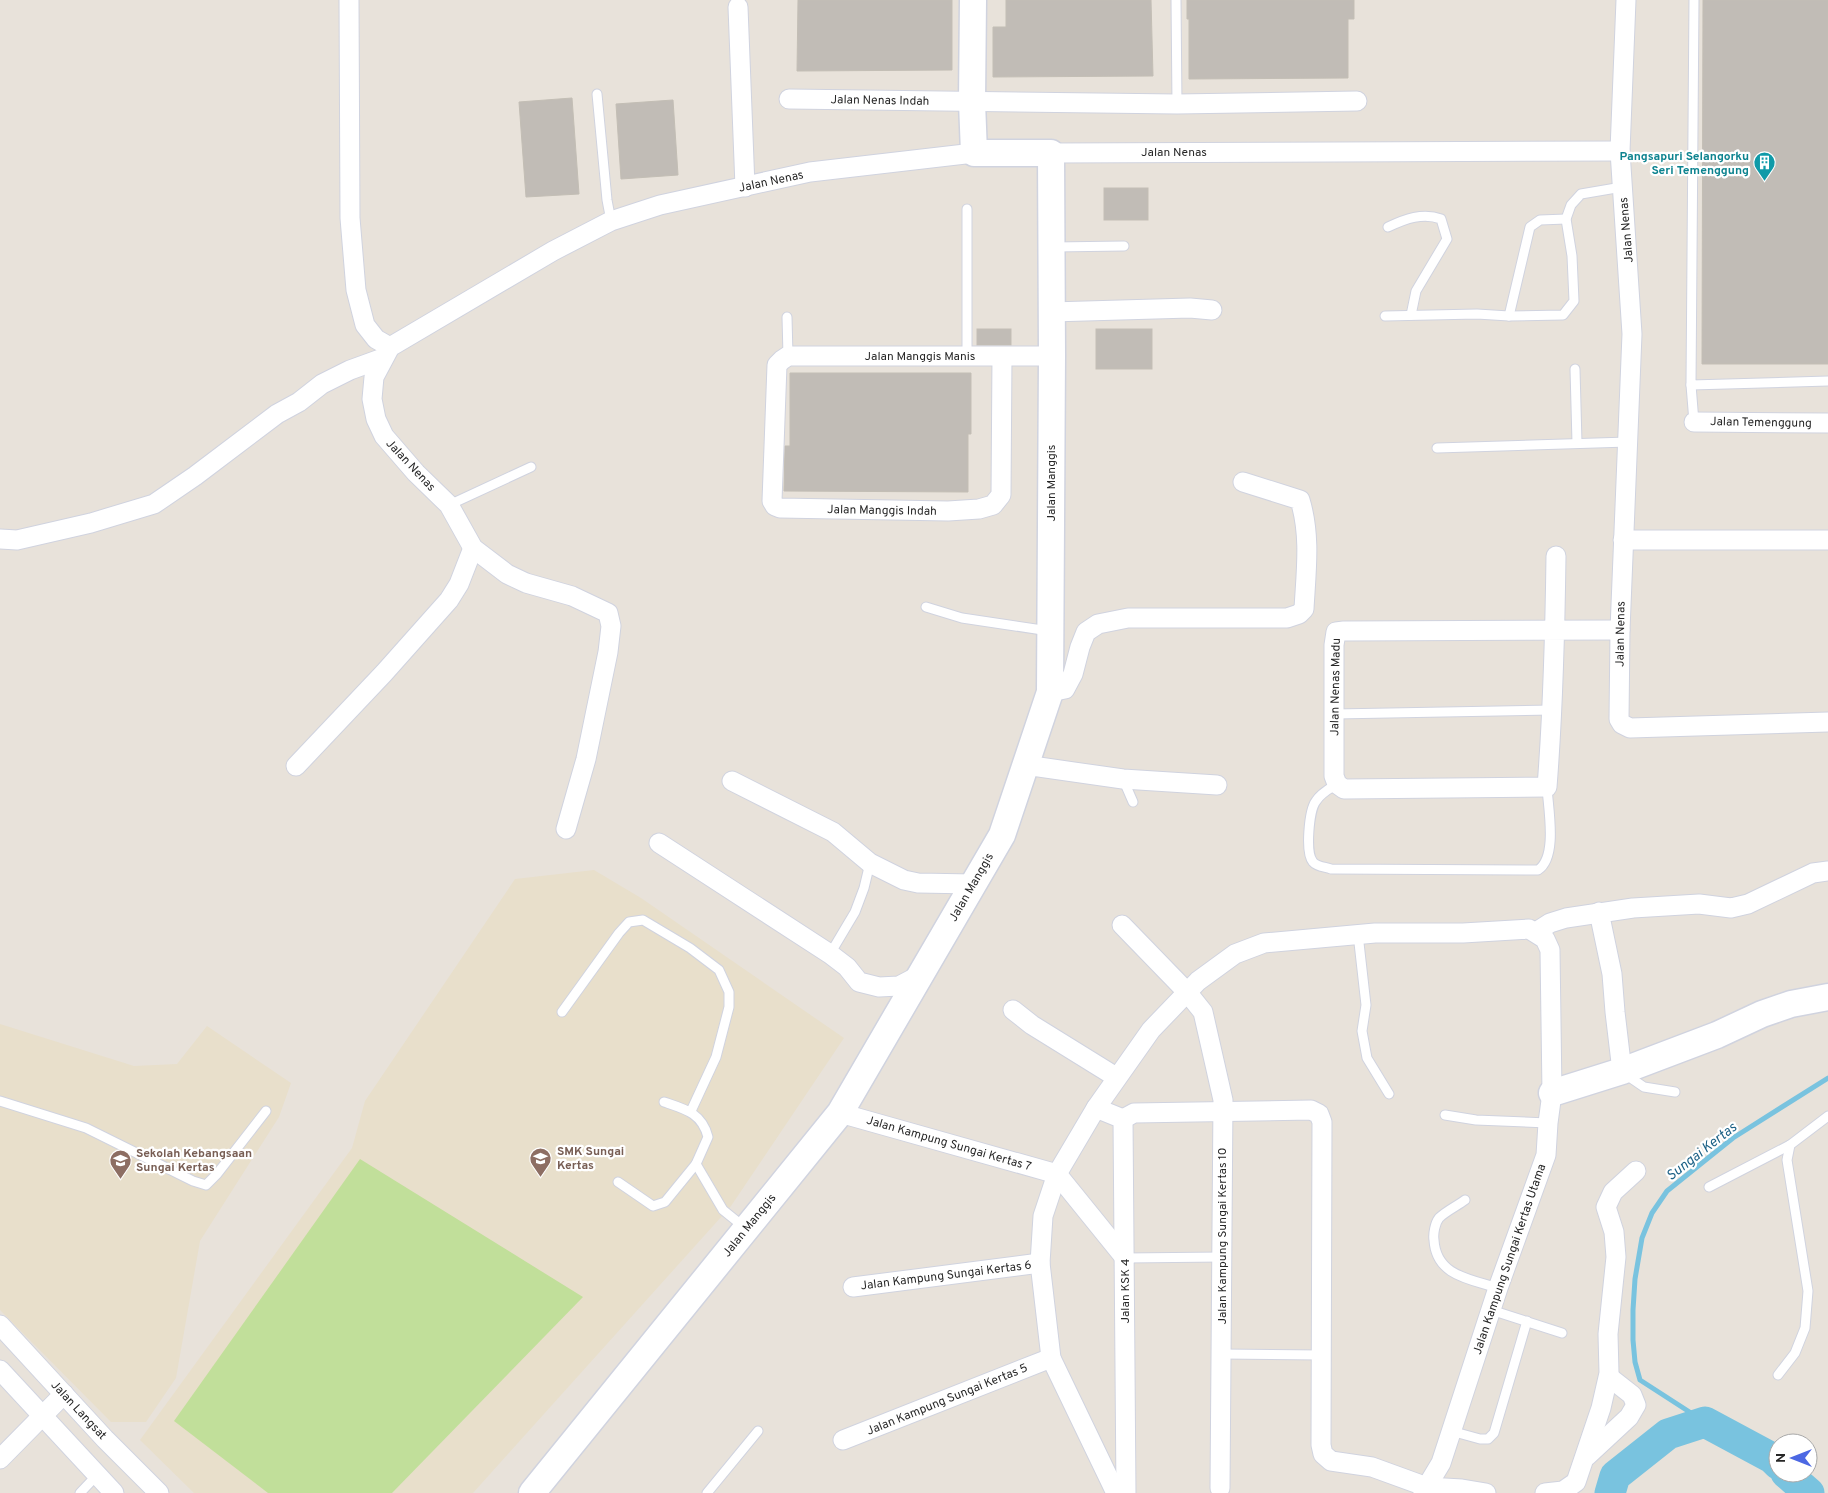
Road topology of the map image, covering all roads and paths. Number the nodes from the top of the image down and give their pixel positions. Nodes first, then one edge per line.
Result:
1 (349, 0) edge
2 (973, 0) edge
3 (1176, 0) edge
4 (1626, 0) edge
5 (1694, 0) edge
6 (738, 7) dead end
7 (597, 94) dead end
8 (789, 99) dead end
9 (1357, 101) dead end
10 (972, 102) junction
11 (1177, 104) junction
12 (1620, 151) junction
13 (974, 153) junction
14 (1051, 153) junction
15 (745, 186) junction
16 (1622, 186) junction
17 (967, 209) dead end
18 (1566, 218) junction
19 (611, 221) junction
20 (1388, 227) dead end
21 (1124, 246) dead end
22 (1051, 247) junction
23 (1212, 310) dead end
24 (1051, 312) junction
25 (1411, 315) junction
26 (1385, 316) dead end
27 (1509, 316) junction
28 (787, 317) dead end
29 (387, 353) junction
30 (788, 356) junction
31 (968, 356) junction
32 (1002, 356) junction
33 (1052, 356) junction
34 (1575, 369) dead end
35 (1828, 381) edge
36 (1691, 385) junction
37 (1694, 422) joint
38 (1828, 423) edge
39 (1628, 442) junction
40 (1577, 444) junction
41 (1437, 448) dead end
42 (531, 466) dead end
43 (1243, 482) dead end
44 (449, 504) junction
45 (0, 539) edge
46 (1623, 540) junction
47 (1828, 540) edge
48 (472, 548) junction
49 (1556, 556) dead end
50 (926, 606) dead end
51 (1555, 630) junction
52 (1620, 630) junction
53 (1049, 631) junction
54 (1050, 692) junction
55 (1552, 710) junction
56 (1335, 714) junction
57 (1828, 722) edge
58 (1025, 765) junction
59 (296, 766) dead end
60 (1122, 779) junction
61 (732, 781) dead end
62 (1337, 784) junction
63 (1217, 785) dead end
64 (1547, 787) junction
65 (1132, 802) dead end
66 (566, 830) dead end
67 (659, 843) dead end
68 (870, 863) junction
69 (1828, 871) edge
70 (974, 884) junction
71 (1599, 912) junction
72 (1122, 925) dead end
73 (1536, 932) junction
74 (1358, 934) junction
75 (830, 954) junction
76 (920, 976) junction
77 (1187, 992) junction
78 (1828, 997) edge
79 (1013, 1010) dead end
80 (562, 1012) dead end
81 (1622, 1071) junction
82 (1116, 1077) junction
83 (1675, 1092) dead end
84 (1552, 1093) junction
85 (1389, 1094) dead end
86 (0, 1101) edge
87 (664, 1102) dead end
88 (1096, 1108) junction
89 (266, 1111) dead end
90 (691, 1111) junction
91 (1223, 1112) junction
92 (840, 1113) junction
93 (1445, 1115) dead end
94 (1828, 1116) edge
95 (1123, 1119) junction
96 (1548, 1123) junction
97 (1790, 1145) junction
98 (696, 1164) junction
99 (1636, 1171) dead end
100 (1057, 1174) junction
101 (618, 1182) dead end
102 (1709, 1187) dead end
103 (1465, 1200) dead end
104 (746, 1228) junction
105 (1222, 1257) junction
106 (1125, 1258) junction
107 (1040, 1263) junction
108 (852, 1287) dead end
109 (1498, 1288) junction
110 (1491, 1310) junction
111 (1527, 1321) junction
112 (0, 1325) edge
113 (1562, 1333) dead end
114 (1221, 1354) junction
115 (1321, 1355) junction
116 (1051, 1358) junction
117 (0, 1370) edge
118 (1778, 1375) dead end
119 (1609, 1377) junction
120 (64, 1394) junction
121 (42, 1416) junction
122 (758, 1431) dead end
123 (1451, 1431) junction
124 (843, 1440) dead end
125 (1585, 1457) junction
126 (0, 1459) edge
127 (97, 1475) junction
128 (1220, 1488) dead end
129 (1425, 1490) edge
130 (80, 1493) edge
131 (114, 1493) edge
132 (159, 1493) edge
133 (532, 1493) edge
134 (707, 1493) edge
135 (1118, 1493) edge
136 (1486, 1493) edge
137 (1545, 1493) edge

1 - 29 street
2 - 10 street
3 - 11 lane
4 - 12 street
5 - 36 lane
6 - 15 street
7 - 19 lane
8 - 10 street, Jalan Nenas Indah
9 - 11 street, Jalan Nenas Indah
10 - 11 street, Jalan Nenas Indah
10 - 13 street
12 - 14 street, Jalan Nenas
12 - 16 street, Jalan Nenas
13 - 14 street, Jalan Nenas
13 - 15 street, Jalan Nenas
14 - 22 street, Jalan Manggis
15 - 19 street, Jalan Nenas
16 - 18 lane
16 - 39 street, Jalan Nenas
17 - 31 lane
18 - 27 lane
18 - 27 lane
19 - 29 street, Jalan Nenas
20 - 25 lane
21 - 22 lane
22 - 24 street, Jalan Manggis
23 - 24 street
24 - 33 street, Jalan Manggis
25 - 26 lane
25 - 27 lane
28 - 30 lane
29 - 44 street, Jalan Nenas
29 - 45 street
30 - 31 street, Jalan Manggis Manis
30 - 32 street, Jalan Manggis Indah
31 - 32 street, Jalan Manggis Manis
32 - 33 street, Jalan Manggis Manis
33 - 53 street, Jalan Manggis
34 - 40 lane
35 - 36 lane
36 - 37 lane
37 - 38 street, Jalan Temenggung
39 - 40 lane
39 - 46 street, Jalan Nenas
40 - 41 lane
42 - 44 lane
43 - 54 street
44 - 48 street, Jalan Nenas
46 - 47 street
46 - 52 street, Jalan Nenas
48 - 59 street
48 - 66 street
49 - 51 street
50 - 53 lane
51 - 52 street, Jalan Nenas Madu
51 - 55 street
51 - 56 street, Jalan Nenas Madu
52 - 57 street, Jalan Nenas
53 - 54 street, Jalan Manggis
54 - 58 street, Jalan Manggis
55 - 56 lane
55 - 64 street
56 - 62 street, Jalan Nenas Madu
58 - 60 street
58 - 70 street, Jalan Manggis
60 - 63 street
60 - 65 lane
61 - 68 street
62 - 64 street
62 - 64 lane
67 - 75 street
68 - 70 street
68 - 75 lane
69 - 71 street
70 - 76 street, Jalan Manggis
71 - 73 street
71 - 81 street
72 - 77 street, Jalan Kampung Sungai Kertas 10
73 - 74 street
73 - 84 street, Jalan Kampung Sungai Kertas Utama
74 - 77 street
74 - 85 lane
75 - 76 street
76 - 92 street, Jalan Manggis
77 - 82 street
77 - 91 street, Jalan Kampung Sungai Kertas 10
78 - 81 street
79 - 82 street
80 - 90 lane
81 - 83 lane
81 - 84 street
82 - 88 street
84 - 96 street, Jalan Kampung Sungai Kertas Utama
86 - 89 lane
87 - 90 lane
88 - 95 street
88 - 100 street
90 - 98 lane
91 - 95 street
91 - 105 street, Jalan Kampung Sungai Kertas 10
91 - 115 street
92 - 100 street, Jalan Kampung Sungai Kertas 7
92 - 104 street, Jalan Manggis
93 - 96 lane
94 - 97 lane
95 - 106 street, Jalan KSK 4
96 - 109 street, Jalan Kampung Sungai Kertas Utama
97 - 102 lane
97 - 118 lane
98 - 101 lane
98 - 104 lane
99 - 119 street
100 - 106 street
100 - 107 street
103 - 109 lane
104 - 133 street, Jalan Manggis
105 - 106 lane
105 - 114 street, Jalan Kampung Sungai Kertas 10
106 - 135 street, Jalan KSK 4
107 - 108 street, Jalan Kampung Sungai Kertas 6
107 - 116 street
109 - 110 street, Jalan Kampung Sungai Kertas Utama
110 - 111 lane
110 - 123 street, Jalan Kampung Sungai Kertas Utama
111 - 113 lane
111 - 123 lane
112 - 120 street, Jalan Langsat
114 - 115 lane
114 - 128 street, Jalan Kampung Sungai Kertas 10
115 - 129 street
116 - 124 street, Jalan Kampung Sungai Kertas 5
116 - 135 street
117 - 121 street
119 - 125 street
119 - 125 street
120 - 121 street
120 - 132 street, Jalan Langsat
121 - 126 street
121 - 127 street
122 - 134 lane
123 - 129 street, Jalan Kampung Sungai Kertas Utama
125 - 137 street
127 - 130 lane
127 - 131 street
129 - 136 street

